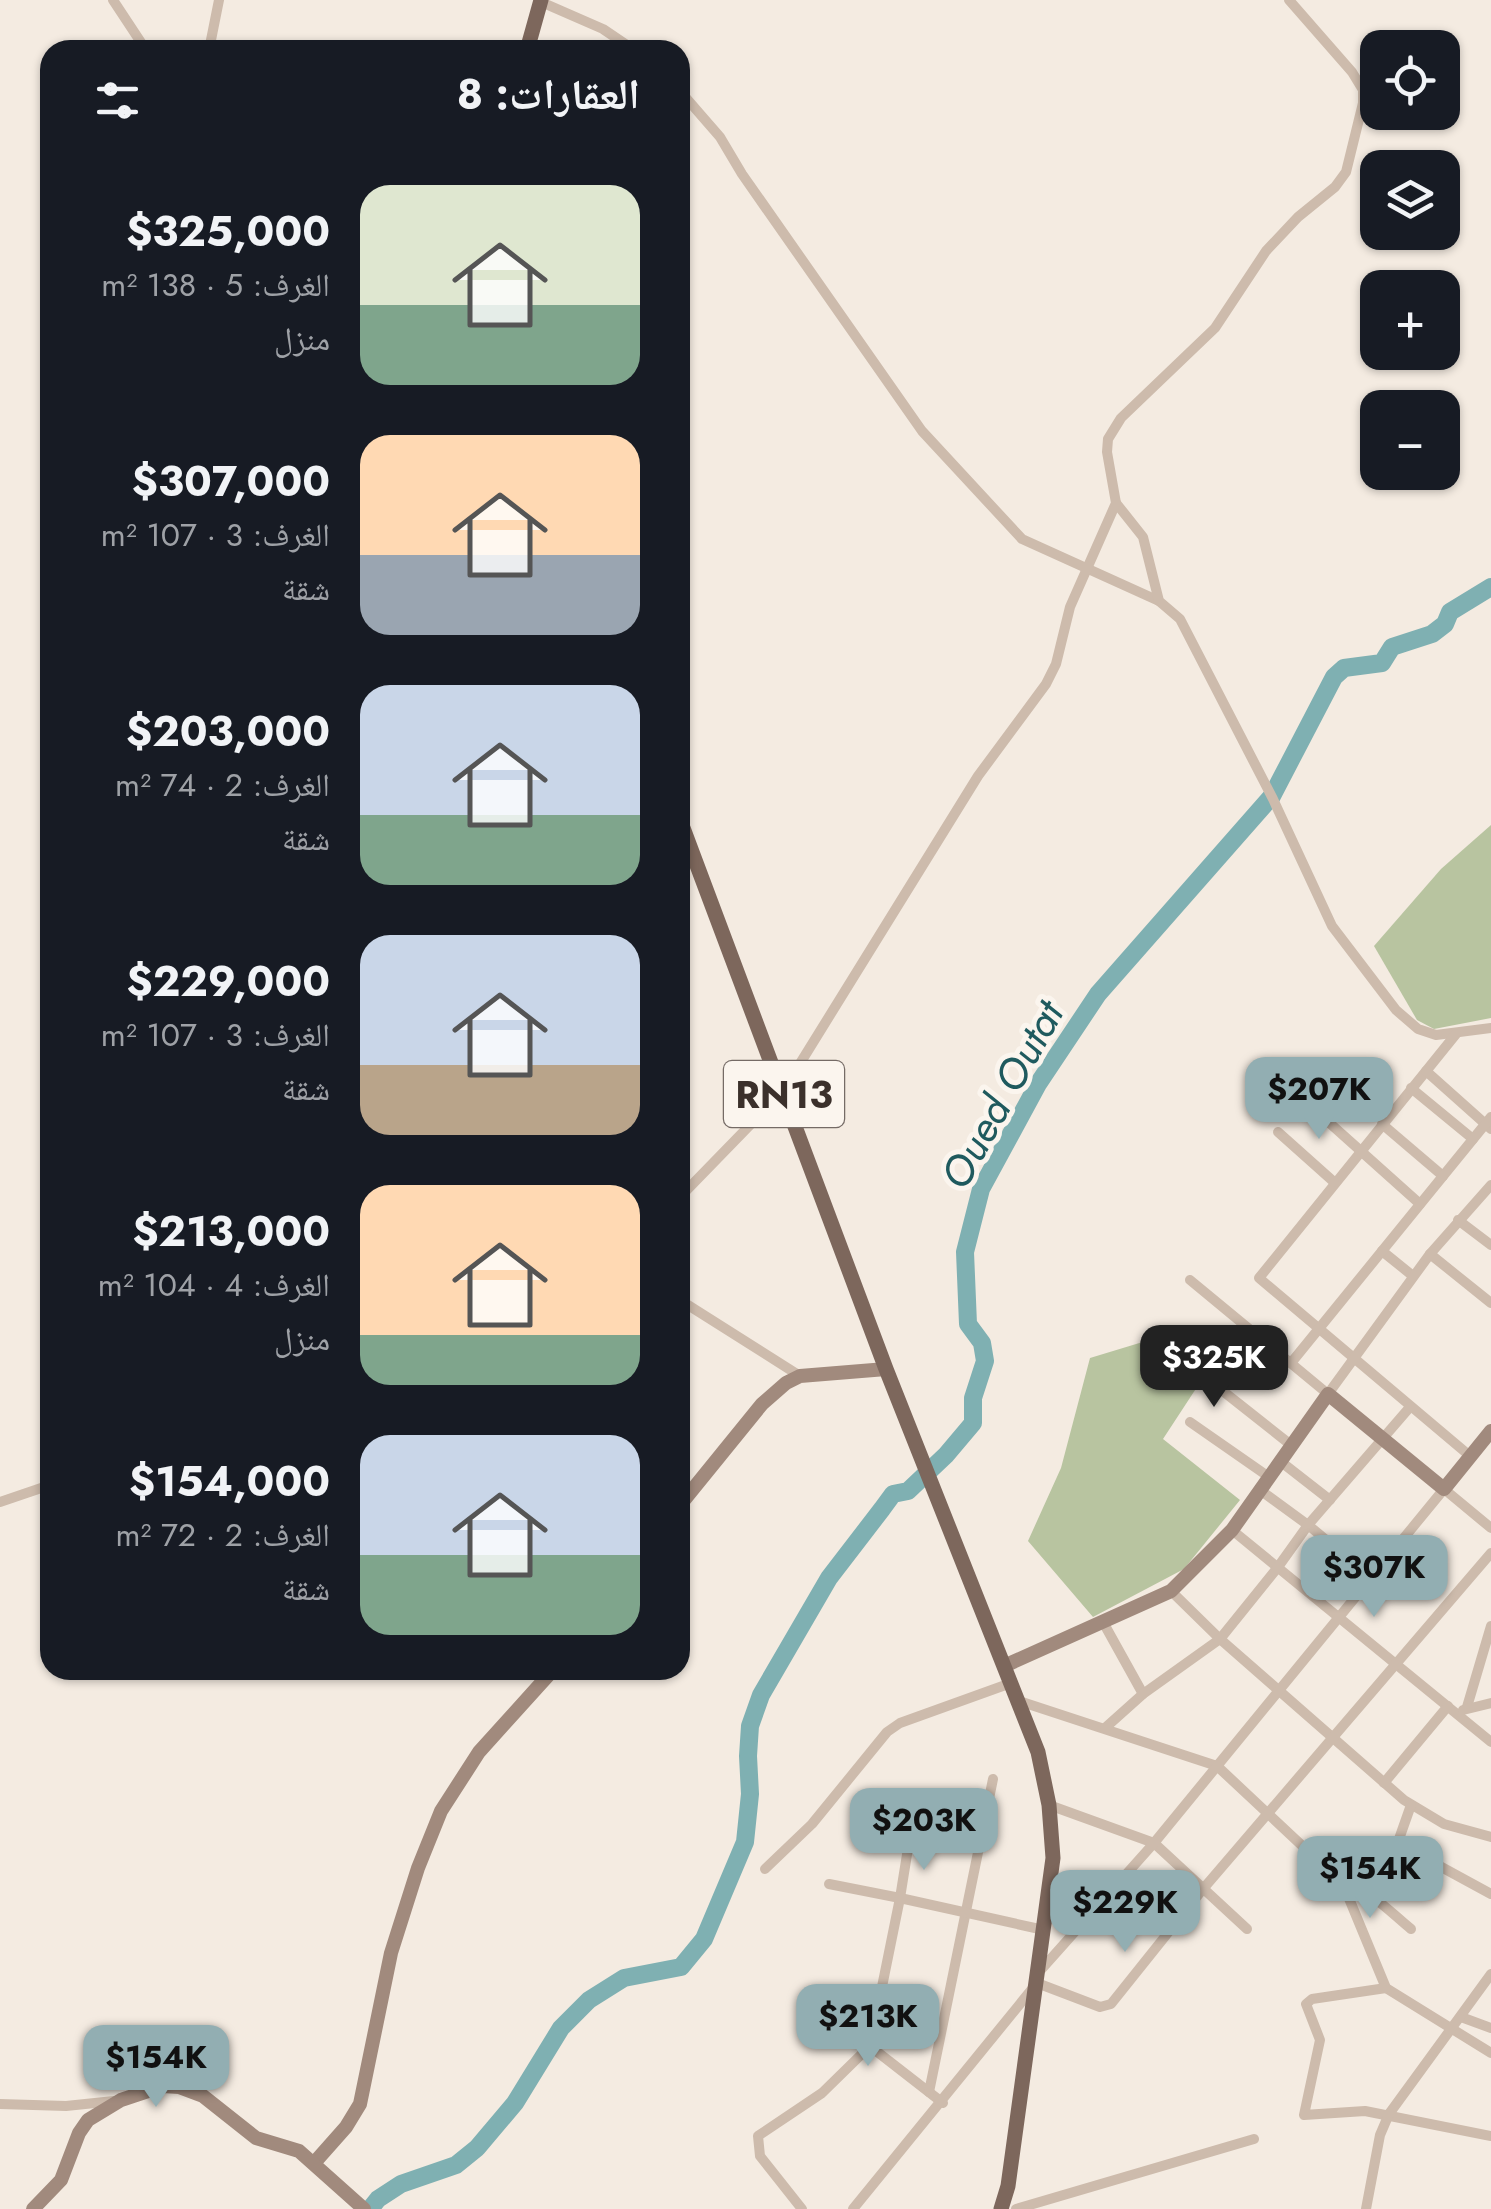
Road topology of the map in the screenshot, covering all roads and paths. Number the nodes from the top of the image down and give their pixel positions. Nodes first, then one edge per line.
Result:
1 (113, 0) edge
2 (219, 0) edge
3 (1289, 0) edge
4 (541, 1) edge
5 (139, 40) edge
6 (210, 40) edge
7 (530, 40) edge
8 (619, 40) edge
9 (690, 102) edge
10 (1116, 503) junction
11 (1086, 570) junction
12 (1159, 601) junction
13 (690, 846) edge
14 (1491, 1028) edge
15 (1456, 1034) junction
16 (1426, 1071) junction
17 (1412, 1088) junction
18 (783, 1091) junction
19 (1296, 1093) dead end
20 (1382, 1124) junction
21 (1489, 1124) edge
22 (1278, 1132) dead end
23 (1473, 1140) junction
24 (1360, 1150) junction
25 (1443, 1176) junction
26 (1334, 1182) junction
27 (1491, 1185) edge
28 (690, 1187) edge
29 (1420, 1204) junction
30 (1458, 1220) junction
31 (1491, 1245) edge
32 (1382, 1251) junction
33 (1430, 1254) junction
34 (1413, 1276) junction
35 (1190, 1280) dead end
36 (1491, 1303) edge
37 (690, 1306) edge
38 (1318, 1330) junction
39 (1162, 1343) dead end
40 (1352, 1358) junction
41 (1290, 1363) junction
42 (886, 1369) junction
43 (800, 1376) junction
44 (1328, 1394) junction
45 (1410, 1407) junction
46 (1190, 1422) dead end
47 (1491, 1431) edge
48 (1383, 1440) junction
49 (1291, 1446) junction
50 (1470, 1456) junction
51 (1280, 1461) junction
52 (1269, 1477) junction
53 (40, 1488) edge
54 (1444, 1489) junction
55 (1260, 1490) junction
56 (690, 1492) edge
57 (1330, 1500) junction
58 (0, 1502) edge
59 (1308, 1525) junction
60 (1491, 1528) edge
61 (1232, 1530) junction
62 (1491, 1553) edge
63 (1278, 1567) junction
64 (1372, 1578) junction
65 (1171, 1591) junction
66 (1340, 1618) junction
67 (1103, 1622) junction
68 (1491, 1626) edge
69 (1220, 1639) junction
70 (1395, 1663) junction
71 (1004, 1666) junction
72 (544, 1680) edge
73 (1010, 1683) junction
74 (1280, 1692) junction
75 (1143, 1694) junction
76 (1019, 1701) junction
77 (1491, 1703) edge
78 (1457, 1709) junction
79 (1105, 1728) junction
80 (1334, 1738) junction
81 (1491, 1742) edge
82 (1217, 1766) junction
83 (993, 1779) dead end
84 (1384, 1783) junction
85 (1049, 1805) junction
86 (1411, 1805) junction
87 (1270, 1813) junction
88 (1491, 1838) edge
89 (908, 1842) dead end
90 (1154, 1843) junction
91 (765, 1868) dead end
92 (829, 1884) dead end
93 (1343, 1884) junction
94 (1203, 1889) junction
95 (1491, 1894) edge
96 (900, 1898) junction
97 (968, 1913) junction
98 (1246, 1929) dead end
99 (1412, 1929) dead end
100 (1044, 1930) junction
101 (1491, 1974) edge
102 (1038, 1978) junction
103 (1386, 1988) junction
104 (818, 2004) dead end
105 (1461, 2017) junction
106 (1491, 2028) edge
107 (1452, 2031) junction
108 (870, 2046) junction
109 (1491, 2053) edge
110 (929, 2092) junction
111 (122, 2100) junction
112 (943, 2103) junction
113 (0, 2104) edge
114 (1389, 2114) junction
115 (1491, 2136) edge
116 (1254, 2139) dead end
117 (315, 2162) junction
118 (1008, 2186) junction
119 (33, 2209) edge
120 (364, 2209) edge
121 (802, 2209) edge
122 (854, 2209) edge
123 (1001, 2209) edge
124 (1013, 2209) edge
125 (1366, 2209) edge

1 - 5 street
2 - 6 street
3 - 10 street
4 - 7 main road
4 - 8 street
9 - 11 street
10 - 11 street
10 - 12 street
11 - 12 street
11 - 18 street
12 - 15 street
13 - 18 main road, RN13
14 - 15 street
15 - 16 street
16 - 17 street
16 - 21 street
17 - 20 street
17 - 23 street
18 - 28 street
18 - 42 main road, RN13
19 - 24 street
20 - 24 street
20 - 25 street
21 - 23 street
22 - 26 street
23 - 25 street
24 - 26 street
24 - 29 street
25 - 29 street
26 - 38 street
27 - 30 street
29 - 32 street
30 - 31 street
30 - 33 street
32 - 34 street
32 - 38 street
33 - 34 street
33 - 36 street
34 - 40 street
35 - 41 street
37 - 43 street
38 - 40 street
38 - 41 street
39 - 49 street
40 - 44 street
40 - 45 street
41 - 44 street
42 - 43 street
42 - 71 main road, RN13
43 - 56 street
44 - 48 street
44 - 49 street
45 - 48 street
45 - 50 street
46 - 52 street
47 - 50 street
48 - 54 street
48 - 57 street
49 - 51 street
50 - 54 street
51 - 52 street
51 - 57 street
52 - 55 street
53 - 58 street
54 - 60 street
54 - 64 street
55 - 59 street
55 - 61 street
57 - 59 street
59 - 63 street
59 - 64 street
61 - 63 street
61 - 65 street
62 - 70 street
63 - 66 street
63 - 69 street
64 - 66 street
65 - 67 street
65 - 69 street
66 - 70 street
66 - 74 street
67 - 71 street
67 - 75 street
68 - 78 street
69 - 74 street
69 - 75 street
70 - 78 street
70 - 80 street
71 - 73 main road, RN13
72 - 117 street
73 - 76 main road, RN13
73 - 91 street
74 - 80 street
74 - 82 street
75 - 79 street
76 - 79 street
76 - 85 main road, RN13
77 - 78 street
78 - 81 street
78 - 84 street
79 - 82 street
80 - 84 street
80 - 87 street
82 - 87 street
82 - 90 street
83 - 97 street
84 - 86 street
85 - 90 street
85 - 100 main road, RN13
86 - 88 street
86 - 95 street
87 - 93 street
87 - 94 street
89 - 96 street
90 - 94 street
90 - 102 street
92 - 96 street
93 - 99 street
93 - 103 street
94 - 98 street
94 - 102 street
96 - 97 street
96 - 108 street
97 - 100 street
97 - 110 street
100 - 102 main road, RN13
101 - 105 street
102 - 112 street
102 - 118 main road, RN13
103 - 107 street
103 - 114 street
104 - 108 street
105 - 106 street
105 - 107 street
107 - 109 street
107 - 114 street
108 - 110 street
108 - 121 street
110 - 112 street
111 - 113 street
111 - 117 street
111 - 119 street
112 - 122 street
114 - 115 street
114 - 125 street
116 - 124 street
117 - 120 street
118 - 123 main road, RN13
118 - 124 main road, RN13

